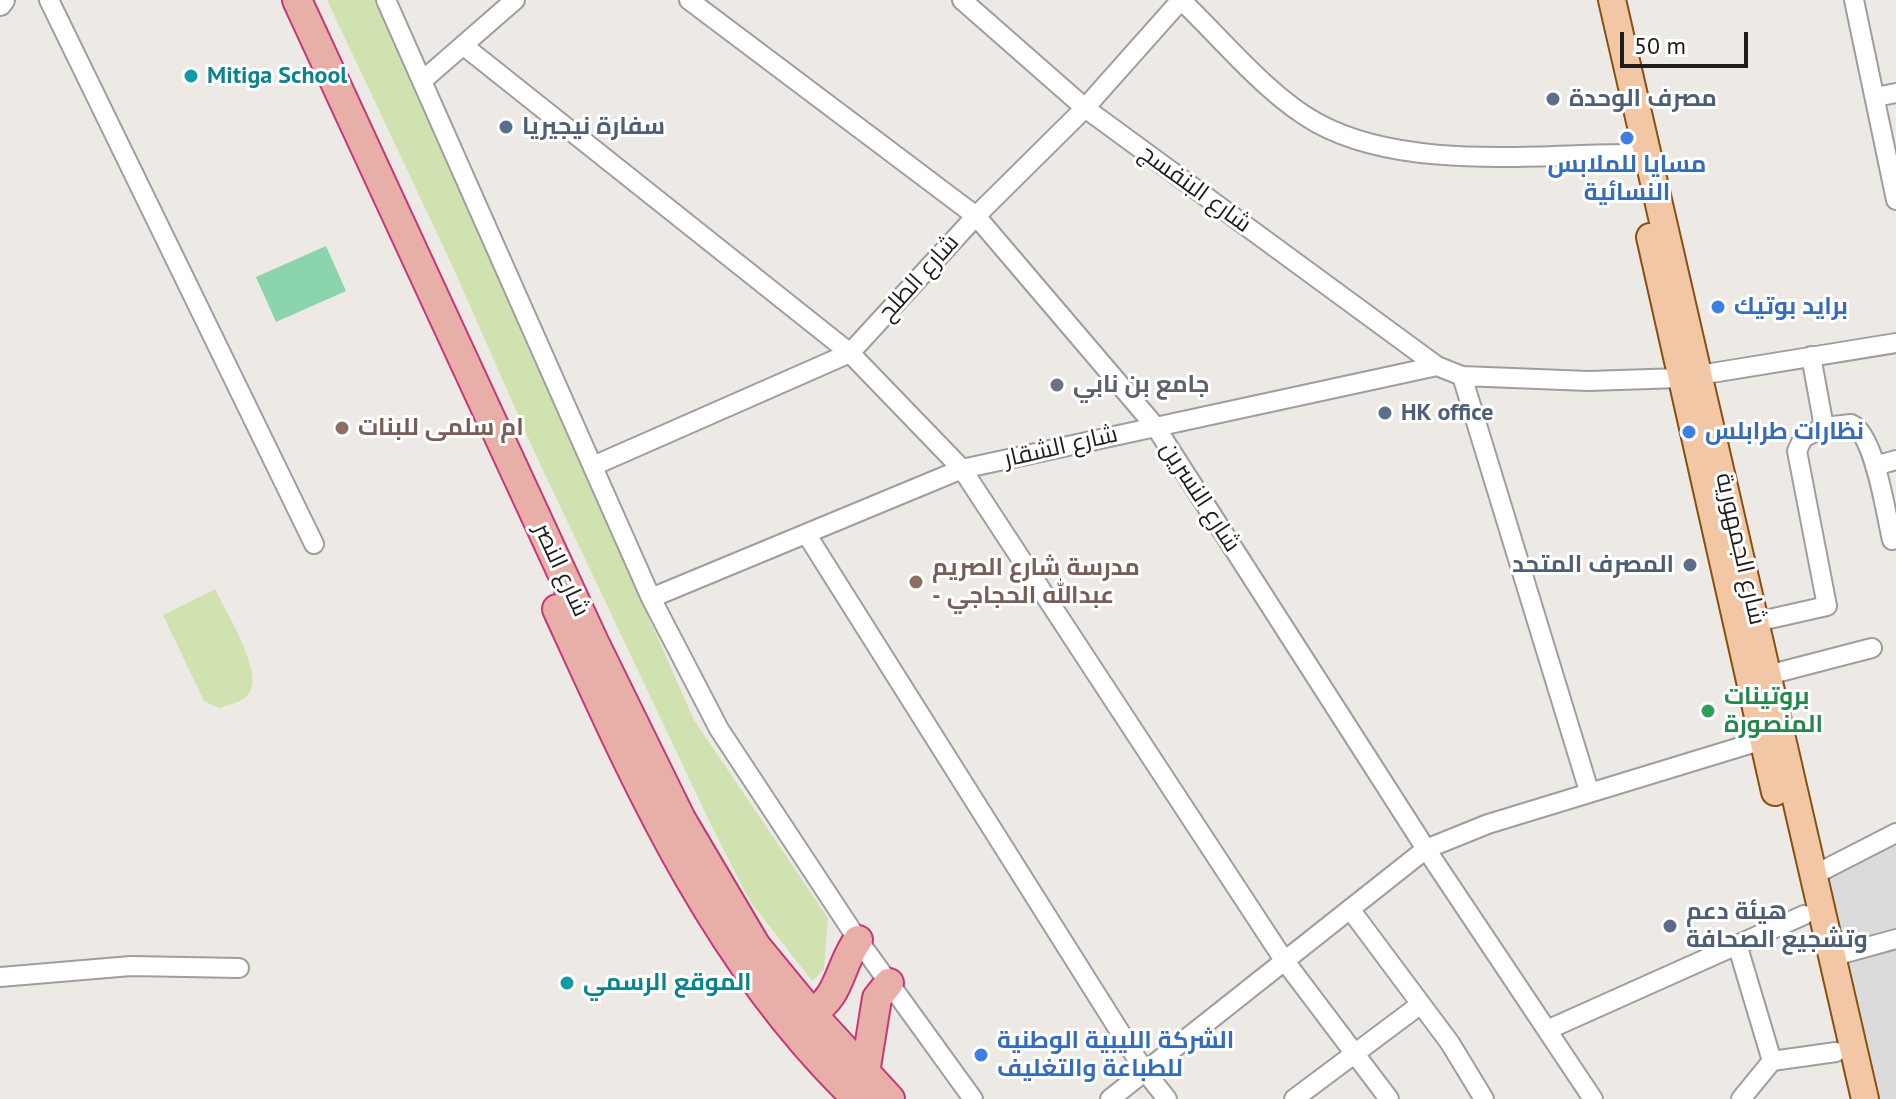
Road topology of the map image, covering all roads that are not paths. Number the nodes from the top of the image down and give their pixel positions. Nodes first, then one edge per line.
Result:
1 (49, 0) edge
2 (280, 0) edge
3 (297, 0) edge
4 (386, 0) edge
5 (515, 0) edge
6 (689, 0) edge
7 (962, 0) edge
8 (1181, 0) edge
9 (1596, 0) edge
10 (1612, 0) edge
11 (1854, 0) edge
12 (464, 46) junction
13 (422, 81) junction
14 (1896, 93) edge
15 (1875, 97) junction
16 (1085, 108) junction
17 (1632, 154) junction
18 (1896, 200) edge
19 (976, 216) junction
20 (1896, 343) edge
21 (850, 353) junction
22 (1811, 356) junction
23 (1437, 366) junction
24 (1462, 376) junction
25 (1691, 376) junction
26 (1155, 426) junction
27 (1824, 427) junction
28 (1896, 460) edge
29 (593, 466) junction
30 (1875, 466) junction
31 (962, 469) junction
32 (807, 535) junction
33 (1892, 540) dead end
34 (314, 544) dead end
35 (651, 598) junction
36 (1756, 622) junction
37 (1872, 648) dead end
38 (1768, 675) junction
39 (1763, 740) junction
40 (1589, 791) junction
41 (1896, 833) edge
42 (1426, 849) junction
43 (1812, 876) junction
44 (1350, 909) junction
45 (1804, 915) junction
46 (1896, 939) edge
47 (858, 940) junction
48 (1737, 944) junction
49 (1831, 957) junction
50 (1284, 960) junction
51 (239, 968) dead end
52 (0, 977) edge
53 (889, 983) junction
54 (1421, 1004) junction
55 (811, 1013) junction
56 (1547, 1030) junction
57 (1836, 1052) junction
58 (1356, 1053) junction
59 (1772, 1061) junction
60 (1144, 1070) junction
61 (861, 1086) edge
62 (890, 1099) edge
63 (973, 1099) edge
64 (1110, 1099) edge
65 (1167, 1099) edge
66 (1294, 1099) edge
67 (1389, 1099) edge
68 (1484, 1099) edge
69 (1593, 1099) edge
70 (1741, 1099) edge
71 (1846, 1099) edge
72 (1865, 1099) edge

1 - 34 street
2 - 61 highway, شارع النصر
3 - 55 highway, شارع النصر
4 - 13 street
5 - 12 street
6 - 19 street, شارع النسرين
7 - 16 street, شارع البنفسج
8 - 16 street, شارع الطلح
8 - 17 street
9 - 17 main road, شارع الجمهورية
10 - 25 main road, شارع الجمهورية
11 - 15 street
12 - 13 street
12 - 21 street
13 - 29 street
14 - 15 street
15 - 18 street
16 - 19 street, شارع الطلح
16 - 23 street, شارع البنفسج
17 - 25 main road, شارع الجمهورية
19 - 21 street, شارع الطلح
19 - 26 street, شارع النسرين
20 - 22 street
21 - 29 street, شارع الطلح
21 - 31 street
22 - 25 street
22 - 27 street
23 - 24 street
23 - 26 street, شارع الشقار
24 - 25 street
24 - 40 street
25 - 36 main road, شارع الجمهورية
25 - 39 main road, شارع الجمهورية
26 - 31 street, شارع الشقار
26 - 42 street, شارع النسرين
27 - 30 street
27 - 36 street
28 - 30 street
29 - 35 street
30 - 33 street
31 - 32 street, شارع الشقار
31 - 50 street
32 - 35 street, شارع الشقار
32 - 60 street
35 - 47 street
36 - 38 main road, شارع الجمهورية
37 - 38 street
38 - 43 main road, شارع الجمهورية
39 - 40 street
39 - 45 main road, شارع الجمهورية
40 - 42 street
41 - 43 street
42 - 44 street
42 - 56 street, شارع النسرين
43 - 49 main road, شارع الجمهورية
44 - 50 street
44 - 54 street
45 - 48 street
45 - 57 main road, شارع الجمهورية
46 - 49 street
47 - 53 street
47 - 55 highway
48 - 56 street
48 - 59 street
49 - 72 main road, شارع الجمهورية
50 - 58 street
50 - 60 street
51 - 52 street
53 - 61 highway
53 - 63 street
54 - 58 street
54 - 68 street
55 - 61 highway, شارع النصر
56 - 69 street, شارع النسرين
57 - 59 street
57 - 71 main road, شارع الجمهورية
58 - 66 street
58 - 67 street
59 - 70 street
60 - 64 street
60 - 65 street
61 - 62 highway, شارع النصر

